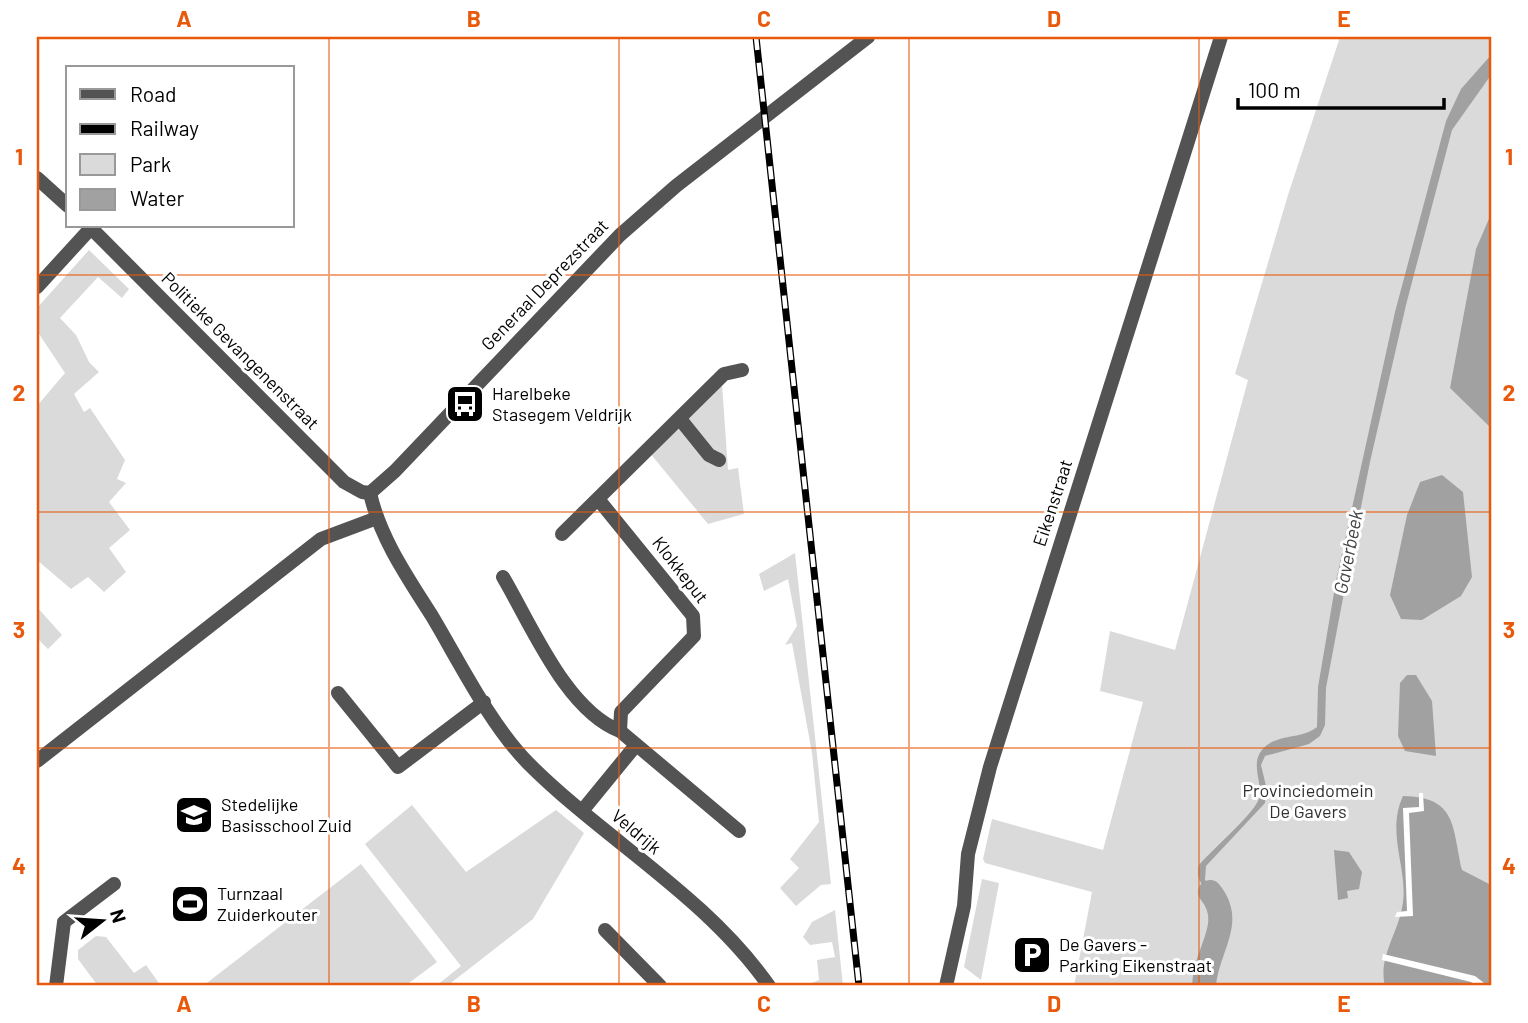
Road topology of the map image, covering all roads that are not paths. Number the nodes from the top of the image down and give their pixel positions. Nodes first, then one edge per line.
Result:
1 (868, 37) edge
2 (1221, 37) edge
3 (37, 178) edge
4 (66, 204) edge
5 (89, 228) edge
6 (91, 228) edge
7 (37, 287) edge
8 (742, 370) dead end
9 (680, 419) junction
10 (719, 460) dead end
11 (370, 493) junction
12 (598, 499) junction
13 (377, 518) junction
14 (562, 534) dead end
15 (503, 578) dead end
16 (338, 693) dead end
17 (484, 702) junction
18 (620, 731) junction
19 (636, 745) junction
20 (37, 761) edge
21 (582, 811) junction
22 (739, 831) dead end
23 (114, 884) dead end
24 (605, 930) dead end
25 (56, 986) edge
26 (660, 986) edge
27 (769, 986) edge
28 (946, 986) edge

1 - 11 street, Generaal Deprezstraat
2 - 28 street, Eikenstraat
3 - 4 street
5 - 7 street
6 - 11 street, Politieke Gevangenenstraat
8 - 9 street
9 - 10 street
9 - 12 street
11 - 13 street, Veldrijk
12 - 14 street
12 - 18 street, Klokkeput
13 - 17 street, Veldrijk
13 - 20 street
15 - 18 street
16 - 17 street
17 - 21 street, Veldrijk
18 - 19 street
19 - 21 street
19 - 22 street
21 - 27 street, Veldrijk
23 - 25 street
24 - 26 street

